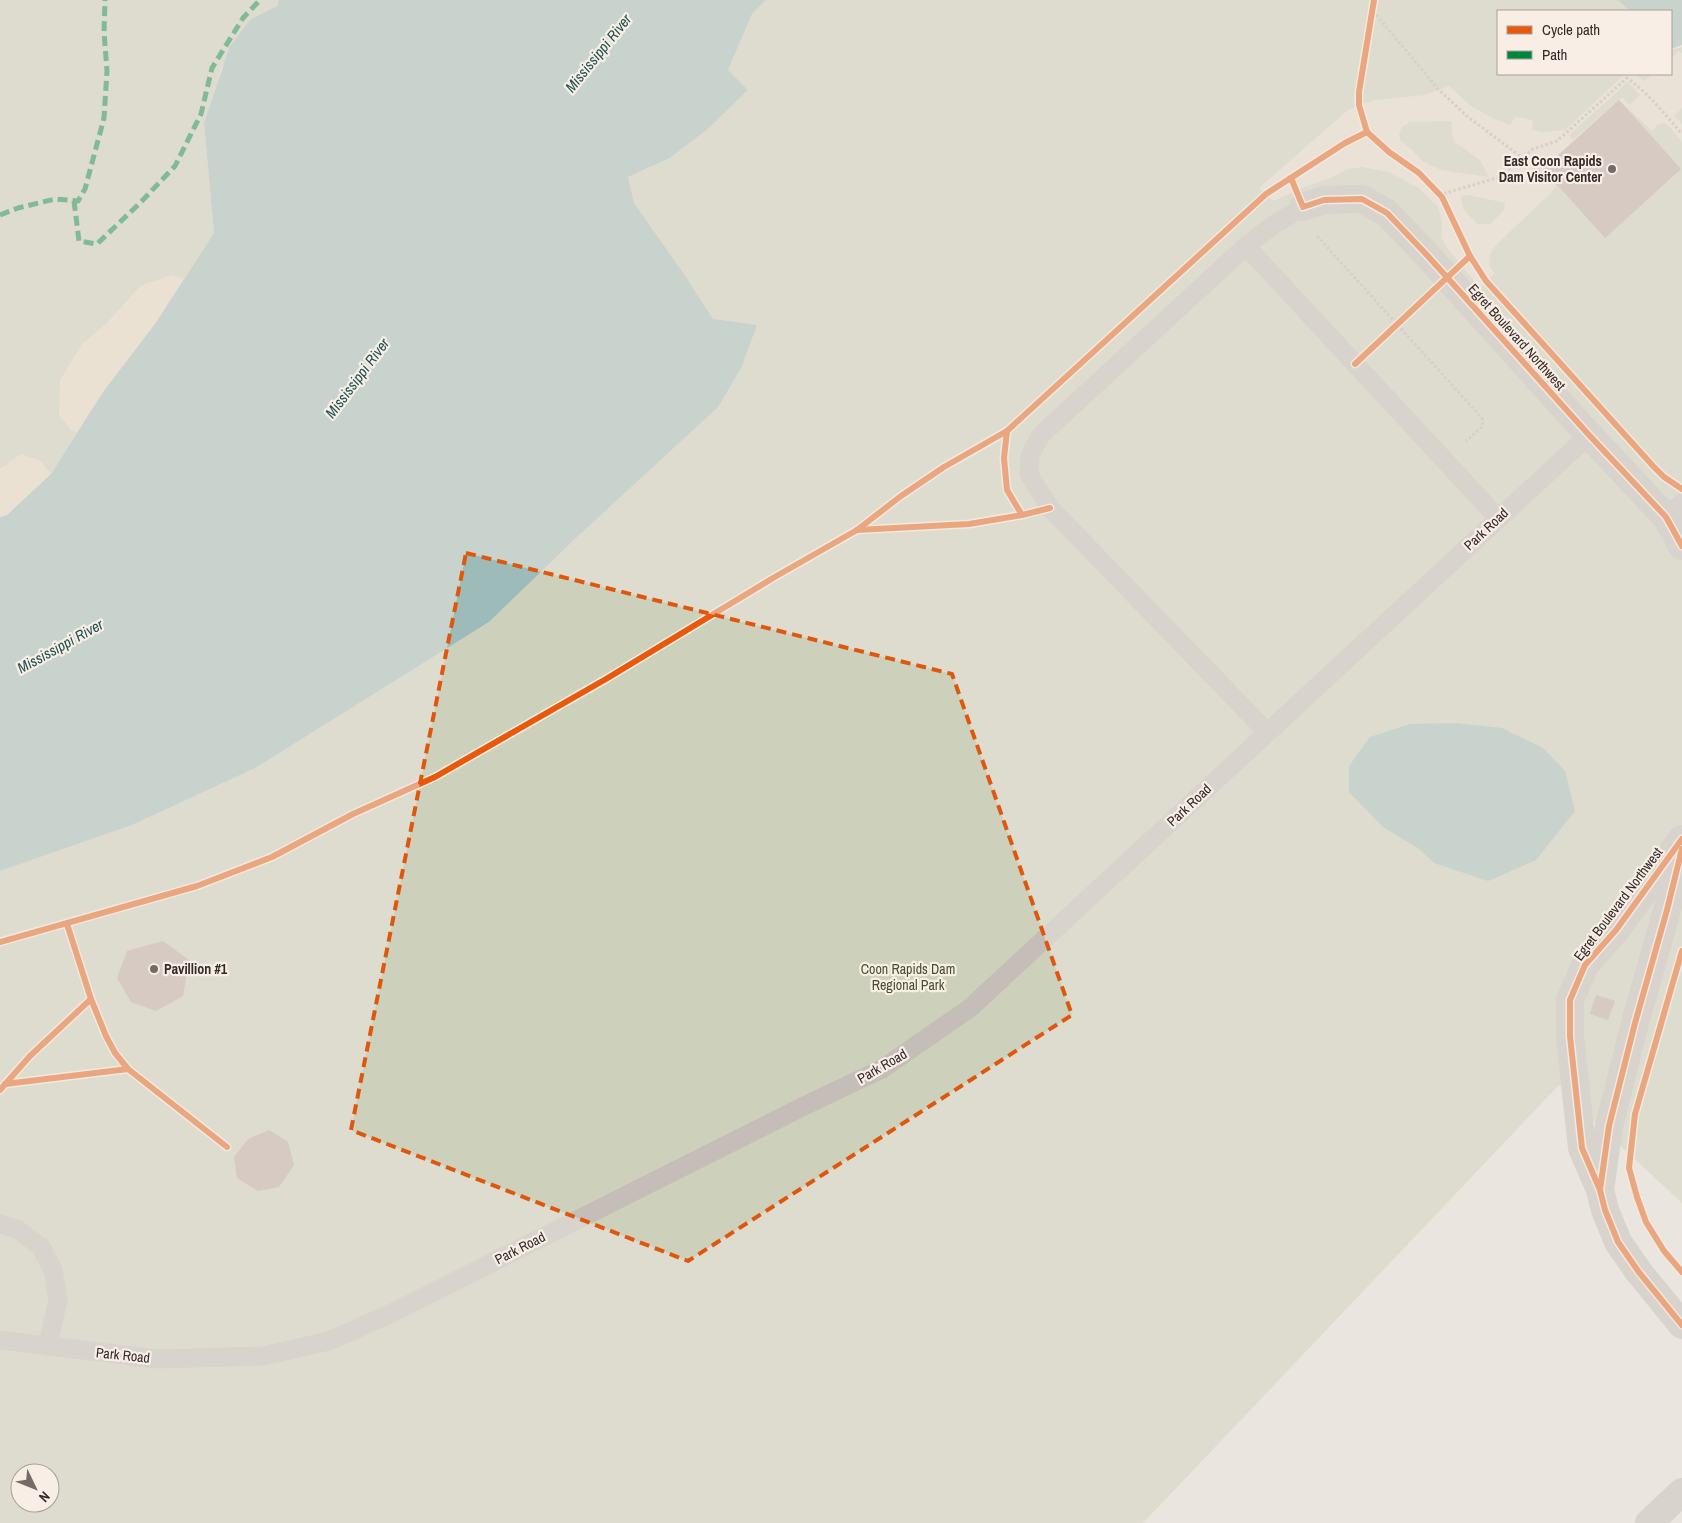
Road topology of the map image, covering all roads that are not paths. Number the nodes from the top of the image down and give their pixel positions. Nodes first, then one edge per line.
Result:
1 (1303, 207) joint
2 (1246, 246) junction
3 (1589, 435) junction
4 (1674, 510) edge
5 (1498, 518) junction
6 (1682, 546) edge
7 (1267, 732) junction
8 (1682, 839) edge
9 (1682, 849) edge
10 (1600, 1190) junction
11 (0, 1224) edge
12 (1682, 1325) edge
13 (0, 1340) edge
14 (48, 1346) junction
15 (1682, 1492) edge
16 (1649, 1523) edge

1 - 2 lane
1 - 3 street, Egret Boulevard Northwest
2 - 5 lane
2 - 7 lane
3 - 4 street, Egret Boulevard Northwest
3 - 5 lane, Park Road
4 - 6 street, Egret Boulevard Northwest
5 - 7 lane, Park Road
7 - 14 lane, Park Road
8 - 10 street, Egret Boulevard Northwest
9 - 10 street, Egret Boulevard Northwest
10 - 12 street, Egret Boulevard Northwest
11 - 14 lane
13 - 14 lane, Park Road
15 - 16 street

